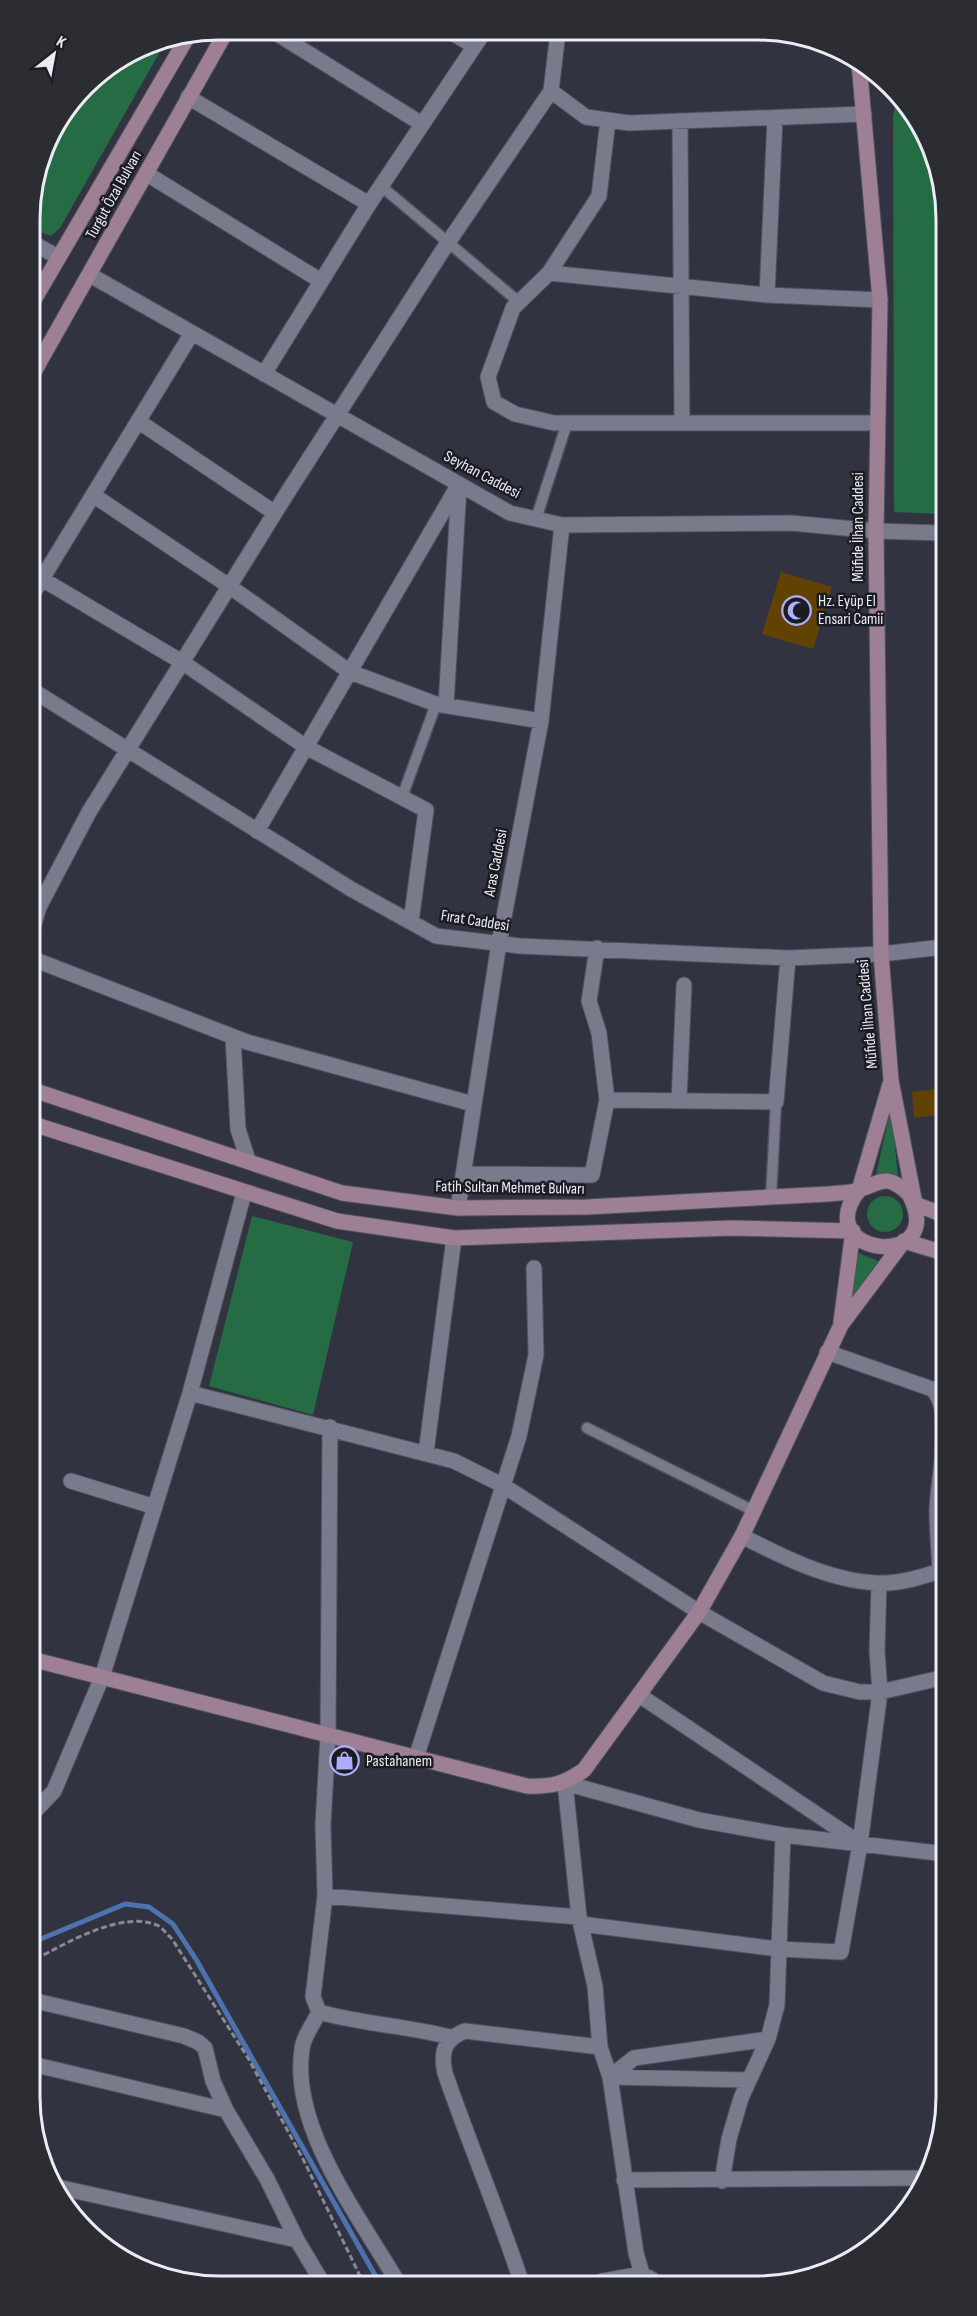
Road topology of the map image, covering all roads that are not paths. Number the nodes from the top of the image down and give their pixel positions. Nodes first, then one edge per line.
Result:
1 (221, 40) edge
2 (287, 40) edge
3 (463, 40) edge
4 (478, 40) edge
5 (557, 40) edge
6 (183, 45) edge
7 (474, 46) junction
8 (866, 78) edge
9 (551, 91) junction
10 (188, 97) junction
11 (864, 114) junction
12 (775, 118) junction
13 (608, 120) junction
14 (680, 121) junction
15 (422, 124) junction
16 (147, 174) junction
17 (381, 186) junction
18 (369, 204) junction
19 (448, 243) junction
20 (41, 248) edge
21 (58, 257) junction
22 (549, 273) junction
23 (90, 275) junction
24 (321, 281) junction
25 (682, 286) junction
26 (41, 287) edge
27 (767, 295) junction
28 (880, 300) junction
29 (519, 302) junction
30 (192, 333) junction
31 (41, 360) edge
32 (264, 374) junction
33 (337, 416) junction
34 (138, 421) junction
35 (567, 423) junction
36 (682, 423) junction
37 (877, 423) junction
38 (459, 484) junction
39 (93, 495) junction
40 (275, 513) junction
41 (536, 519) junction
42 (562, 525) junction
43 (876, 531) junction
44 (936, 533) edge
45 (42, 579) joint
46 (229, 586) junction
47 (182, 662) junction
48 (350, 672) junction
49 (41, 696) edge
50 (441, 705) junction
51 (541, 721) junction
52 (306, 747) junction
53 (127, 751) junction
54 (402, 797) junction
55 (257, 831) junction
56 (41, 903) edge
57 (411, 922) junction
58 (499, 943) junction
59 (597, 948) junction
60 (936, 948) edge
61 (881, 954) junction
62 (788, 958) junction
63 (41, 962) edge
64 (684, 985) dead end
65 (233, 1036) junction
66 (891, 1080) junction
67 (41, 1092) edge
68 (607, 1101) junction
69 (679, 1101) junction
70 (776, 1102) junction
71 (473, 1104) junction
72 (41, 1127) edge
73 (248, 1160) junction
74 (463, 1174) junction
75 (859, 1190) junction
76 (244, 1193) junction
77 (771, 1197) junction
78 (915, 1204) junction
79 (458, 1208) junction
80 (936, 1212) edge
81 (853, 1231) junction
82 (454, 1238) junction
83 (904, 1241) junction
84 (936, 1251) edge
85 (534, 1268) dead end
86 (841, 1325) junction
87 (827, 1352) junction
88 (936, 1392) edge
89 (190, 1393) junction
90 (330, 1427) junction
91 (587, 1428) dead end
92 (426, 1453) junction
93 (71, 1481) dead end
94 (504, 1486) junction
95 (155, 1507) junction
96 (754, 1511) junction
97 (742, 1536) junction
98 (936, 1572) edge
99 (879, 1583) junction
100 (699, 1612) junction
101 (41, 1662) edge
102 (102, 1677) junction
103 (936, 1679) edge
104 (880, 1692) junction
105 (639, 1695) junction
106 (328, 1735) junction
107 (416, 1758) junction
108 (565, 1783) junction
109 (41, 1805) edge
110 (783, 1835) junction
111 (860, 1844) junction
112 (936, 1853) edge
113 (325, 1896) junction
114 (580, 1921) junction
115 (778, 1949) junction
116 (41, 2002) edge
117 (319, 2012) junction
118 (450, 2037) junction
119 (768, 2039) junction
120 (600, 2047) junction
121 (41, 2066) edge
122 (610, 2077) junction
123 (748, 2080) junction
124 (226, 2109) junction
125 (917, 2178) edge
126 (624, 2180) junction
127 (722, 2181) junction
128 (67, 2189) edge
129 (297, 2240) junction
130 (318, 2276) edge
131 (394, 2276) edge
132 (519, 2276) edge
133 (648, 2276) edge

1 - 10 street, Turgut Özal Bulvarı
2 - 15 street
3 - 7 street
4 - 7 street
5 - 9 street
6 - 21 street, Turgut Özal Bulvarı
7 - 15 street
8 - 11 street, Müfide İlhan Caddesi
9 - 13 street
9 - 19 street
10 - 16 street, Turgut Özal Bulvarı
10 - 18 street
11 - 12 street
11 - 28 street, Müfide İlhan Caddesi
12 - 14 street
12 - 27 street
13 - 14 street
13 - 22 street
14 - 25 street
15 - 17 street
16 - 23 street, Turgut Özal Bulvarı
16 - 24 street
17 - 18 street
17 - 19 lane
18 - 24 street
19 - 29 lane
19 - 33 street
20 - 21 street
21 - 26 street, Turgut Özal Bulvarı
22 - 25 street
22 - 29 street
23 - 30 street, Seyhan Caddesi
23 - 31 street, Turgut Özal Bulvarı
24 - 32 street
25 - 27 street
25 - 36 street
27 - 28 street
28 - 37 street, Müfide İlhan Caddesi
29 - 35 street
30 - 32 street, Seyhan Caddesi
30 - 34 street
32 - 33 street, Seyhan Caddesi
33 - 38 street, Seyhan Caddesi
33 - 40 street
34 - 39 street
34 - 40 street
35 - 36 street
35 - 41 lane
36 - 37 street
37 - 43 street, Müfide İlhan Caddesi
38 - 41 street, Seyhan Caddesi
38 - 48 street
38 - 50 street
39 - 45 street
39 - 46 street
40 - 46 street
41 - 42 street, Seyhan Caddesi
42 - 43 street, Seyhan Caddesi
42 - 51 street, Aras Caddesi
43 - 44 street, Seyhan Caddesi
43 - 61 street, Müfide İlhan Caddesi
45 - 47 street
46 - 47 street
46 - 48 street
47 - 52 street
47 - 53 street
48 - 50 street
48 - 52 street
49 - 53 street, Fırat Caddesi
50 - 51 street
50 - 54 lane
51 - 58 street, Aras Caddesi
52 - 54 street
52 - 55 street
53 - 55 street, Fırat Caddesi
53 - 56 street
54 - 57 street
55 - 57 street, Fırat Caddesi
57 - 58 street, Fırat Caddesi
58 - 59 street, Fırat Caddesi
58 - 71 street, Aras Caddesi
59 - 62 street, Fırat Caddesi
59 - 68 street
60 - 61 street, Fırat Caddesi
61 - 62 street, Fırat Caddesi
61 - 66 street, Müfide İlhan Caddesi
62 - 70 street
63 - 65 street
64 - 69 street
65 - 71 street
65 - 73 street
66 - 75 street
66 - 78 street
67 - 73 street, Fatih Sultan Mehmet Bulvarı
68 - 69 street
68 - 74 street
69 - 70 street
70 - 77 lane
71 - 74 street, Aras Caddesi
72 - 76 street
73 - 79 street, Fatih Sultan Mehmet Bulvarı
74 - 79 street, Aras Caddesi
75 - 77 street, Fatih Sultan Mehmet Bulvarı
75 - 78 street
75 - 81 street
76 - 82 street
76 - 89 street
77 - 79 street, Fatih Sultan Mehmet Bulvarı
78 - 80 street
78 - 83 street
81 - 82 street
81 - 83 street
81 - 86 street
82 - 92 street
83 - 84 street
83 - 86 street
85 - 94 street
86 - 87 street
87 - 88 street
87 - 96 street
89 - 90 street
89 - 95 street
90 - 92 street
90 - 106 street
91 - 96 lane
92 - 94 street
93 - 95 street
94 - 100 street
94 - 107 street
95 - 102 street
96 - 97 street
97 - 99 street
97 - 100 street
98 - 99 street
99 - 104 street
100 - 104 street
100 - 105 street
101 - 102 street
102 - 106 street
102 - 109 street
103 - 104 street
104 - 111 street
105 - 108 street
105 - 111 street
106 - 107 street
106 - 113 street
107 - 108 street
108 - 110 street
108 - 114 street
110 - 111 street
110 - 115 street
111 - 112 street
111 - 115 street
113 - 114 street
113 - 117 street
114 - 115 street
114 - 120 street
115 - 119 street
116 - 124 street
117 - 118 street
117 - 131 street
118 - 120 street
118 - 132 street
119 - 122 street
119 - 123 street
120 - 122 street
121 - 124 street
122 - 123 street
122 - 126 street
123 - 127 street
124 - 129 street
125 - 127 street
126 - 127 street
126 - 133 street
128 - 129 street
129 - 130 street

